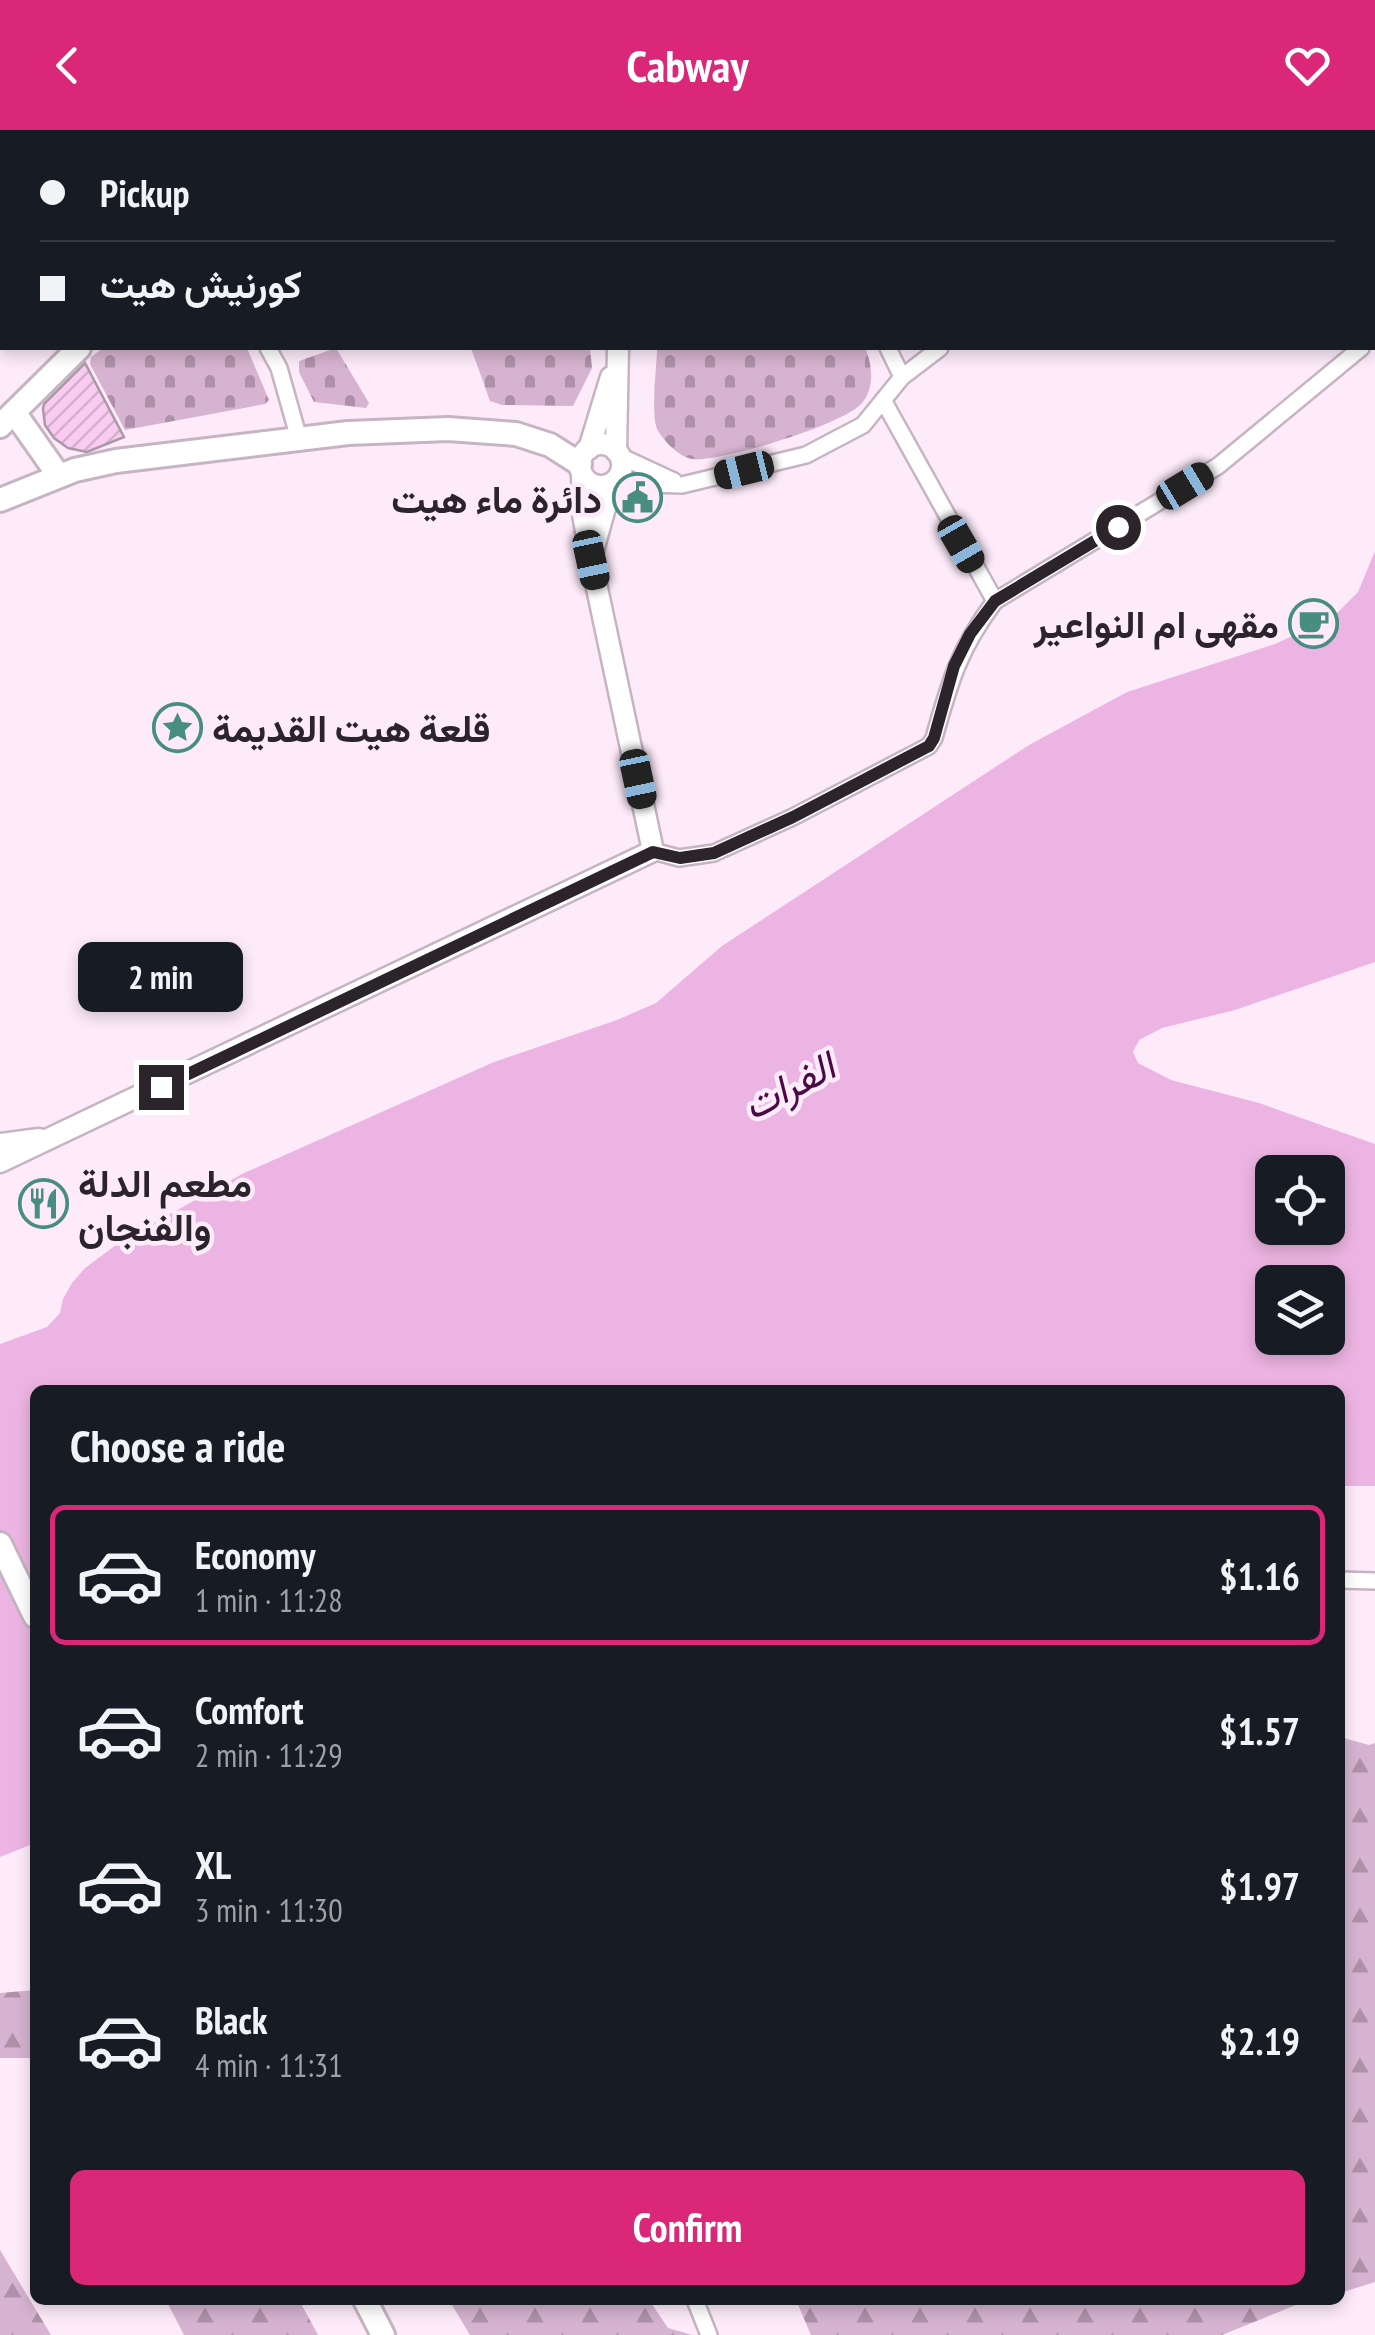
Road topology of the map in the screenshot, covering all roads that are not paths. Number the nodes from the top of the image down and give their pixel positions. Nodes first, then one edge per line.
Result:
1 (77, 350) edge
2 (269, 350) edge
3 (618, 350) edge
4 (618, 350) edge
5 (889, 350) edge
6 (937, 350) edge
7 (1359, 350) edge
8 (902, 377) junction
9 (883, 400) junction
10 (4, 423) edge
11 (299, 439) junction
12 (618, 454) junction
13 (584, 462) junction
14 (60, 476) junction
15 (612, 483) junction
16 (682, 485) junction
17 (0, 500) edge
18 (591, 560) junction
19 (995, 601) junction
20 (653, 852) junction
21 (56, 1138) junction
22 (0, 1144) edge
23 (0, 1162) edge
24 (0, 1544) edge
25 (1345, 1580) edge
26 (1375, 1581) edge
27 (30, 1606) edge
28 (368, 2305) edge
29 (696, 2305) edge
30 (384, 2335) edge
31 (709, 2335) edge

1 - 10 main road
2 - 11 street
3 - 12 street
4 - 13 street
5 - 8 street
6 - 8 street
7 - 19 street
8 - 9 street
9 - 16 street
9 - 19 street
10 - 14 main road
11 - 13 main road
11 - 14 main road
12 - 13 street
12 - 15 street
12 - 16 street
13 - 15 street
13 - 18 street
14 - 17 main road
15 - 16 street
15 - 18 street
18 - 20 street
19 - 20 street
20 - 21 street
21 - 22 street
21 - 23 street
24 - 27 main road
25 - 26 street
28 - 30 main road
29 - 31 street

